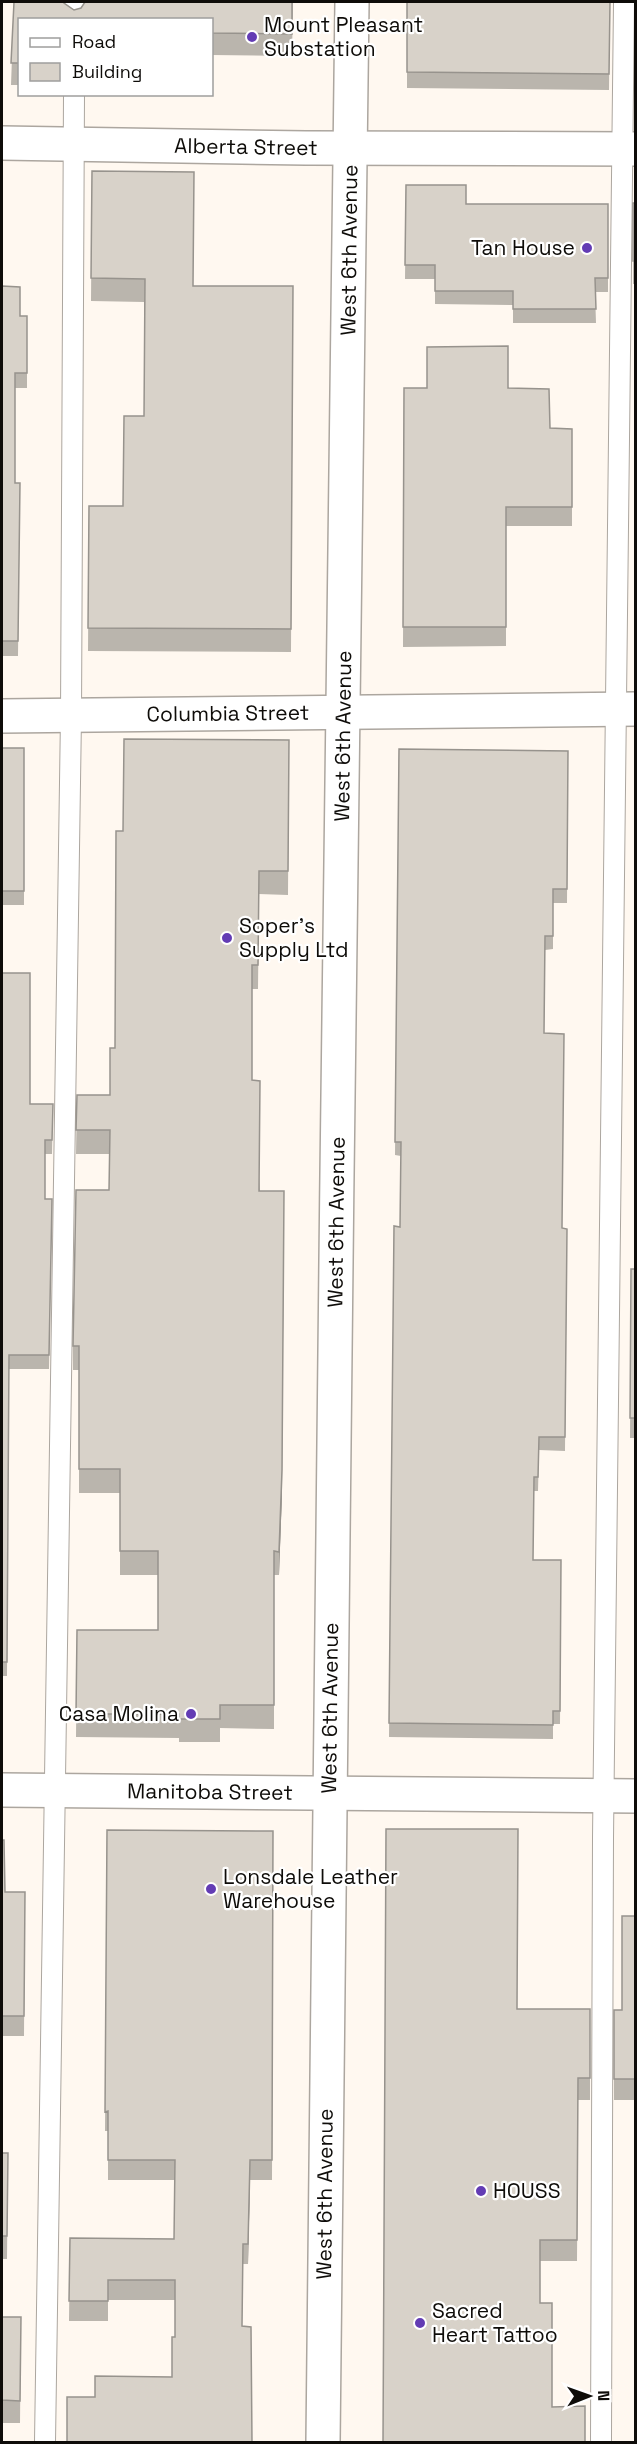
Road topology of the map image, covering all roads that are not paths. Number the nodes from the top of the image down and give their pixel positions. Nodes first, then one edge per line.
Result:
1 (75, 2) edge
2 (352, 2) edge
3 (624, 2) edge
4 (75, 18) edge
5 (74, 96) edge
6 (2, 143) edge
7 (74, 144) junction
8 (351, 148) junction
9 (629, 149) edge
10 (626, 709) edge
11 (344, 712) junction
12 (2, 716) edge
13 (70, 716) junction
14 (2, 1790) edge
15 (54, 1790) junction
16 (328, 1793) junction
17 (604, 1796) junction
18 (636, 1796) edge
19 (45, 2442) edge
20 (322, 2442) edge
21 (601, 2442) edge

1 - 4 lane
2 - 8 street, West 6th Avenue
3 - 9 lane
5 - 7 lane
6 - 7 street, Alberta Street
7 - 8 street, Alberta Street
7 - 13 lane
8 - 9 street, Alberta Street
8 - 11 street, West 6th Avenue
9 - 10 lane
10 - 11 street, Columbia Street
10 - 17 lane
11 - 13 street, Columbia Street
11 - 16 street, West 6th Avenue
12 - 13 street, Columbia Street
13 - 15 lane
14 - 15 street, Manitoba Street
15 - 16 street, Manitoba Street
15 - 19 lane
16 - 17 street, Manitoba Street
16 - 20 street, West 6th Avenue
17 - 18 street, Manitoba Street
17 - 21 lane

